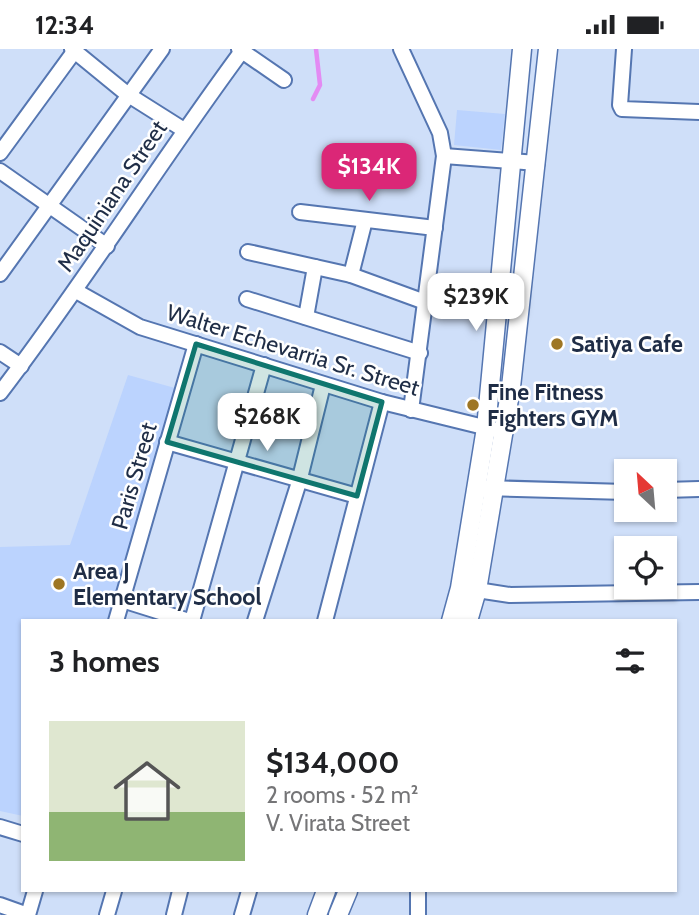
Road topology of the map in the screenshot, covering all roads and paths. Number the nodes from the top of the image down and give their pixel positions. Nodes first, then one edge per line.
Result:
1 (162, 49) edge
2 (401, 49) edge
3 (522, 49) edge
4 (548, 49) edge
5 (624, 49) edge
6 (74, 50) edge
7 (240, 50) edge
8 (284, 79) dead end
9 (127, 94) junction
10 (699, 112) edge
11 (184, 130) junction
12 (0, 153) edge
13 (444, 156) junction
14 (512, 160) junction
15 (537, 163) junction
16 (0, 171) edge
17 (47, 206) junction
18 (300, 212) dead end
19 (365, 220) junction
20 (435, 228) junction
21 (107, 246) junction
22 (248, 252) dead end
23 (315, 267) junction
24 (0, 274) edge
25 (351, 275) junction
26 (76, 291) junction
27 (247, 299) dead end
28 (425, 302) junction
29 (306, 317) junction
30 (196, 344) junction
31 (0, 352) edge
32 (420, 353) junction
33 (264, 365) junction
34 (21, 366) junction
35 (324, 385) junction
36 (0, 393) edge
37 (382, 401) junction
38 (411, 410) junction
39 (486, 428) junction
40 (504, 431) junction
41 (167, 442) junction
42 (235, 461) junction
43 (299, 482) junction
44 (486, 488) junction
45 (699, 489) edge
46 (677, 490) edge
47 (614, 492) edge
48 (357, 496) junction
49 (477, 590) junction
50 (699, 592) edge
51 (122, 600) junction
52 (117, 619) edge
53 (184, 619) edge
54 (192, 619) edge
55 (256, 619) edge
56 (326, 619) edge
57 (452, 619) edge
58 (469, 619) edge
59 (0, 827) edge
60 (21, 833) edge
61 (35, 892) edge
62 (114, 892) edge
63 (180, 892) edge
64 (249, 892) edge
65 (326, 892) edge
66 (348, 892) edge
67 (418, 892) edge
68 (0, 905) edge
69 (28, 915) edge
70 (107, 915) edge
71 (174, 915) edge
72 (242, 915) edge
73 (317, 915) edge
74 (338, 915) edge
75 (418, 915) edge

1 - 9 street
2 - 13 street
3 - 14 main road
4 - 15 main road
5 - 10 street
6 - 9 street
6 - 12 street
7 - 8 street
7 - 11 street, Maquiniana Street
9 - 11 street
9 - 17 street
11 - 21 street, Maquiniana Street
13 - 14 street
13 - 20 street
14 - 15 street
14 - 39 main road
15 - 40 main road
16 - 17 street
17 - 21 street
17 - 24 street
18 - 19 street
19 - 20 street
19 - 25 street
20 - 28 street
21 - 26 street, Maquiniana Street
22 - 23 street
23 - 25 street
23 - 29 street
25 - 28 street
26 - 30 street, Walter Echevarria Sr. Street
26 - 34 street, Maquiniana Street
27 - 29 street
28 - 32 street
29 - 32 street
30 - 33 street, Walter Echevarria Sr. Street
30 - 41 street, Paris Street
31 - 34 street
32 - 38 street
33 - 35 street, Walter Echevarria Sr. Street
33 - 42 street
34 - 36 street, Maquiniana Street
35 - 37 street, Walter Echevarria Sr. Street
35 - 43 street
37 - 38 street, Walter Echevarria Sr. Street
37 - 48 street
38 - 39 street, Walter Echevarria Sr. Street
39 - 40 street, Walter Echevarria Sr. Street
39 - 44 main road
40 - 44 main road
41 - 42 street
41 - 51 street, Paris Street
42 - 43 street
42 - 54 street
43 - 48 street
43 - 55 street
44 - 47 street
44 - 49 main road
44 - 57 main road
45 - 46 street
48 - 56 street
49 - 50 street
49 - 58 main road
51 - 52 street, Paris Street
51 - 53 street
59 - 60 street
61 - 69 street
62 - 70 street
63 - 71 street
64 - 72 street
65 - 73 main road
66 - 74 main road
67 - 75 street
68 - 69 street

